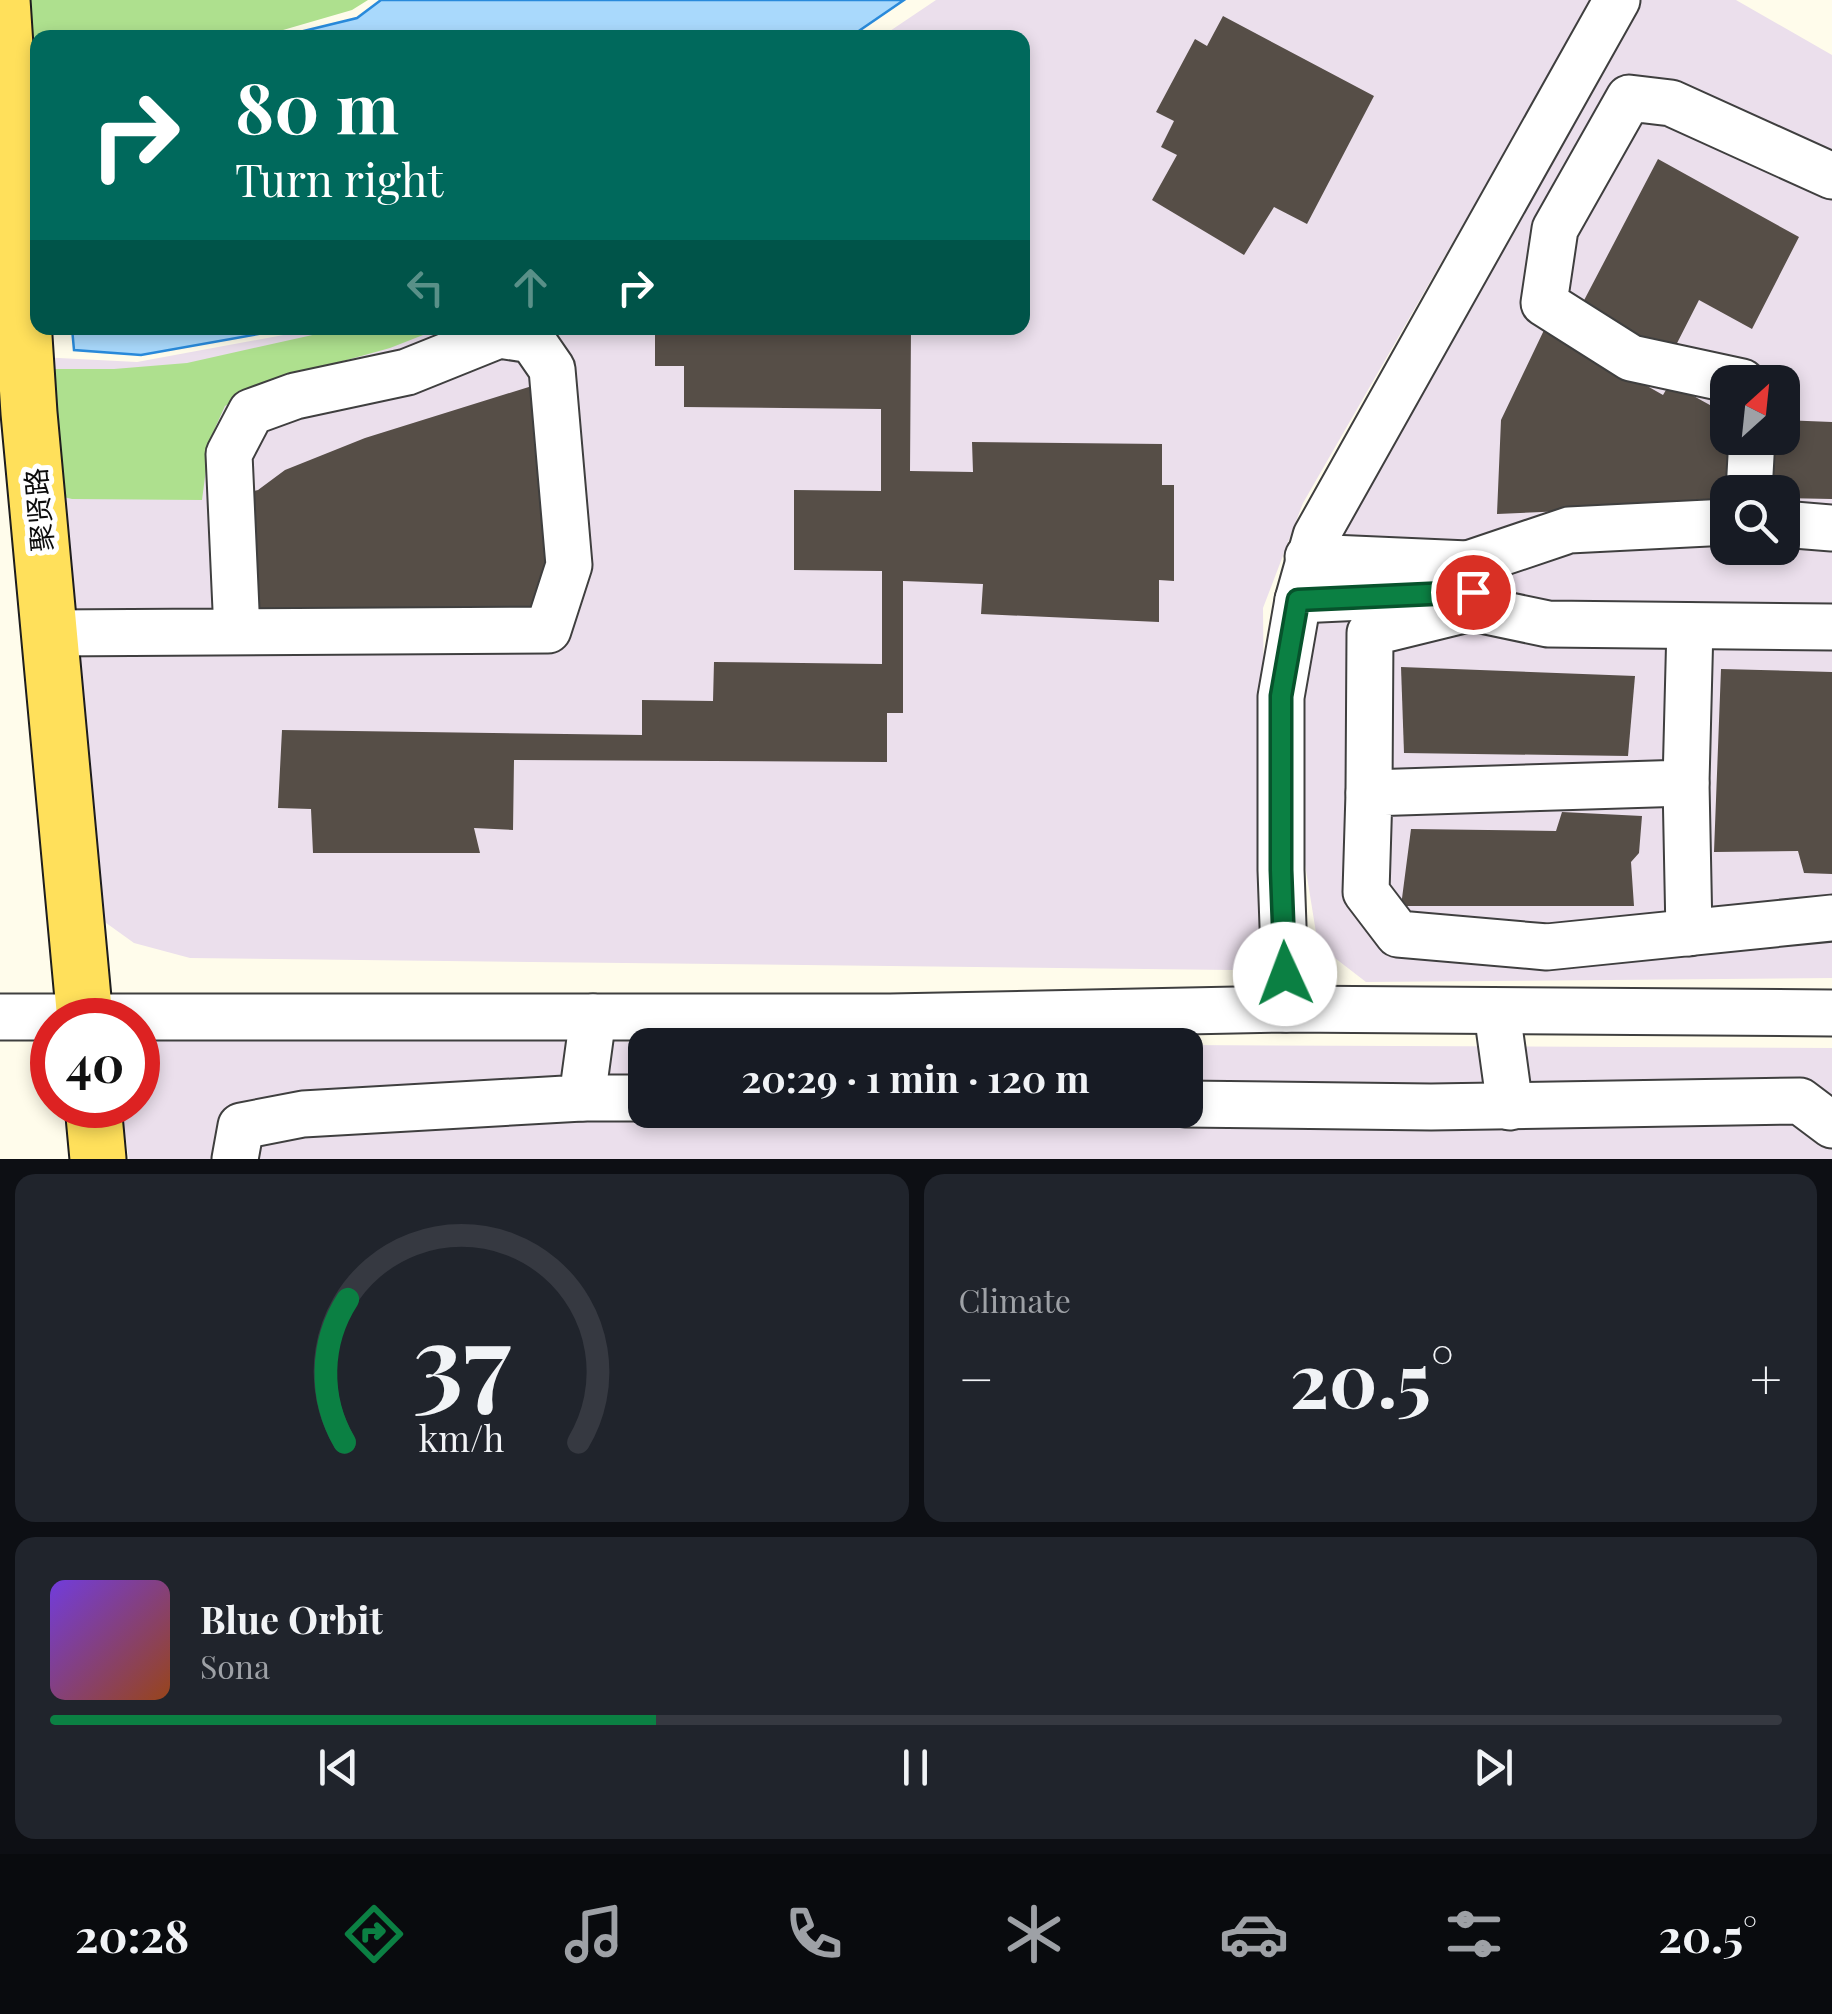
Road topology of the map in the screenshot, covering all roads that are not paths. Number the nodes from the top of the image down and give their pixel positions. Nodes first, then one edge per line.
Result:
1 (2, 0) edge
2 (1617, 0) edge
3 (1832, 176) edge
4 (497, 335) edge
5 (504, 335) edge
6 (1710, 375) edge
7 (1710, 523) edge
8 (1800, 525) edge
9 (1832, 528) edge
10 (1308, 557) junction
11 (1471, 588) junction
12 (1298, 600) junction
13 (1690, 626) junction
14 (1832, 627) edge
15 (237, 632) junction
16 (49, 633) junction
17 (1686, 782) junction
18 (1369, 793) junction
19 (1832, 918) edge
20 (1690, 933) junction
21 (83, 998) edge
22 (1286, 1009) junction
23 (1497, 1012) junction
24 (1832, 1013) edge
25 (0, 1017) edge
26 (30, 1017) edge
27 (593, 1017) junction
28 (160, 1018) edge
29 (582, 1098) junction
30 (628, 1098) edge
31 (1203, 1104) edge
32 (1510, 1106) junction
33 (1832, 1124) edge
34 (95, 1128) edge
35 (98, 1159) edge
36 (234, 1159) edge

1 - 16 main road, 聚贤路
2 - 10 street
3 - 6 street
4 - 15 street
5 - 15 street
7 - 11 street
8 - 9 street
10 - 11 street
10 - 12 street
11 - 12 street
11 - 13 street
11 - 18 street
12 - 22 street
13 - 14 street
13 - 17 street
15 - 16 street
16 - 21 main road, 聚贤路
17 - 18 street
17 - 20 street
18 - 20 street
19 - 20 street
22 - 23 street
22 - 27 street
23 - 24 street
23 - 32 street
25 - 26 street
27 - 28 street
27 - 29 street
29 - 30 street
29 - 36 street
31 - 32 street
32 - 33 street
34 - 35 main road

